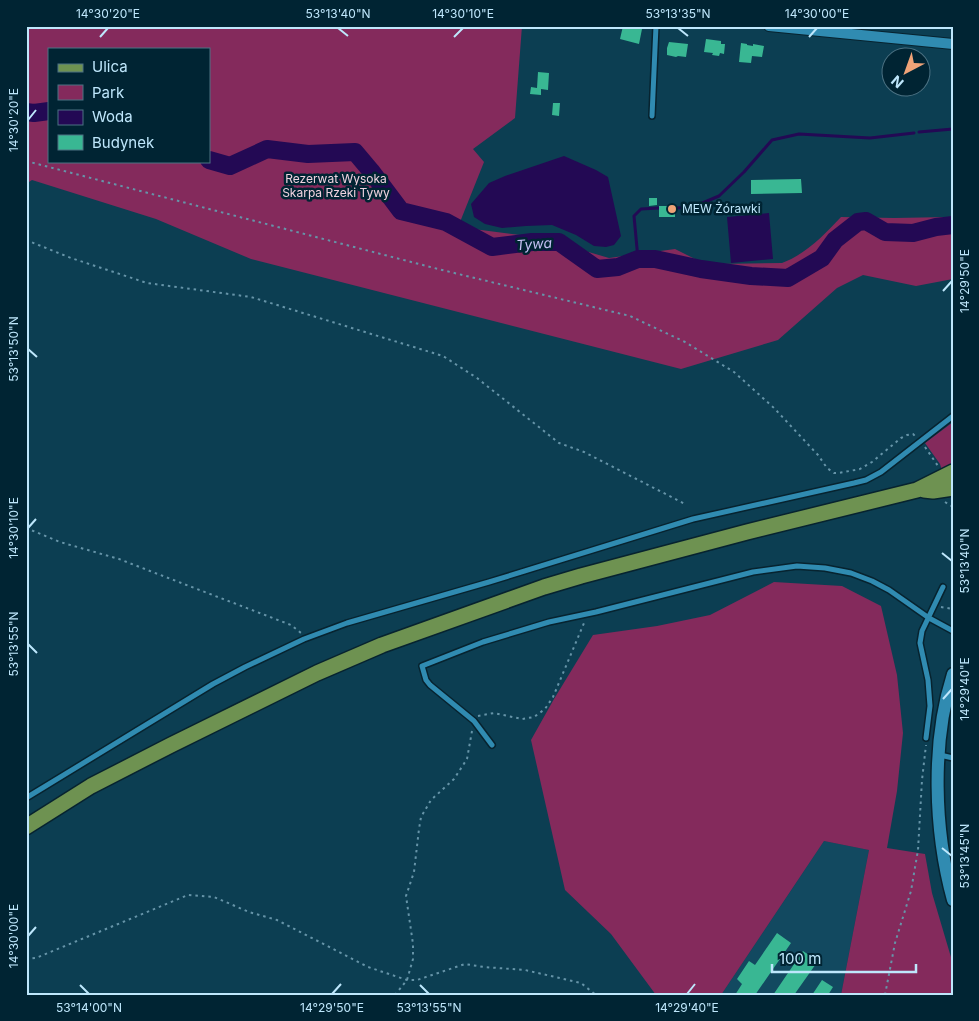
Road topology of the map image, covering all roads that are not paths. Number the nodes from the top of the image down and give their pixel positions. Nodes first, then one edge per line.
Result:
1 (656, 26) edge
2 (769, 26) edge
3 (864, 31) edge
4 (953, 44) edge
5 (652, 116) dead end
6 (953, 416) edge
7 (953, 472) edge
8 (953, 488) edge
9 (917, 490) junction
10 (943, 587) dead end
11 (928, 618) junction
12 (953, 630) edge
13 (953, 674) edge
14 (926, 738) road end
15 (492, 745) dead end
16 (939, 755) junction
17 (953, 758) edge
18 (26, 798) edge
19 (26, 827) edge
20 (953, 900) edge

1 - 5 lane
2 - 3 street
3 - 4 street
6 - 18 lane
7 - 9 main road
8 - 9 main road
9 - 19 main road
10 - 11 lane
11 - 12 lane
11 - 14 lane
11 - 15 lane
13 - 16 street
16 - 17 lane
16 - 20 street

